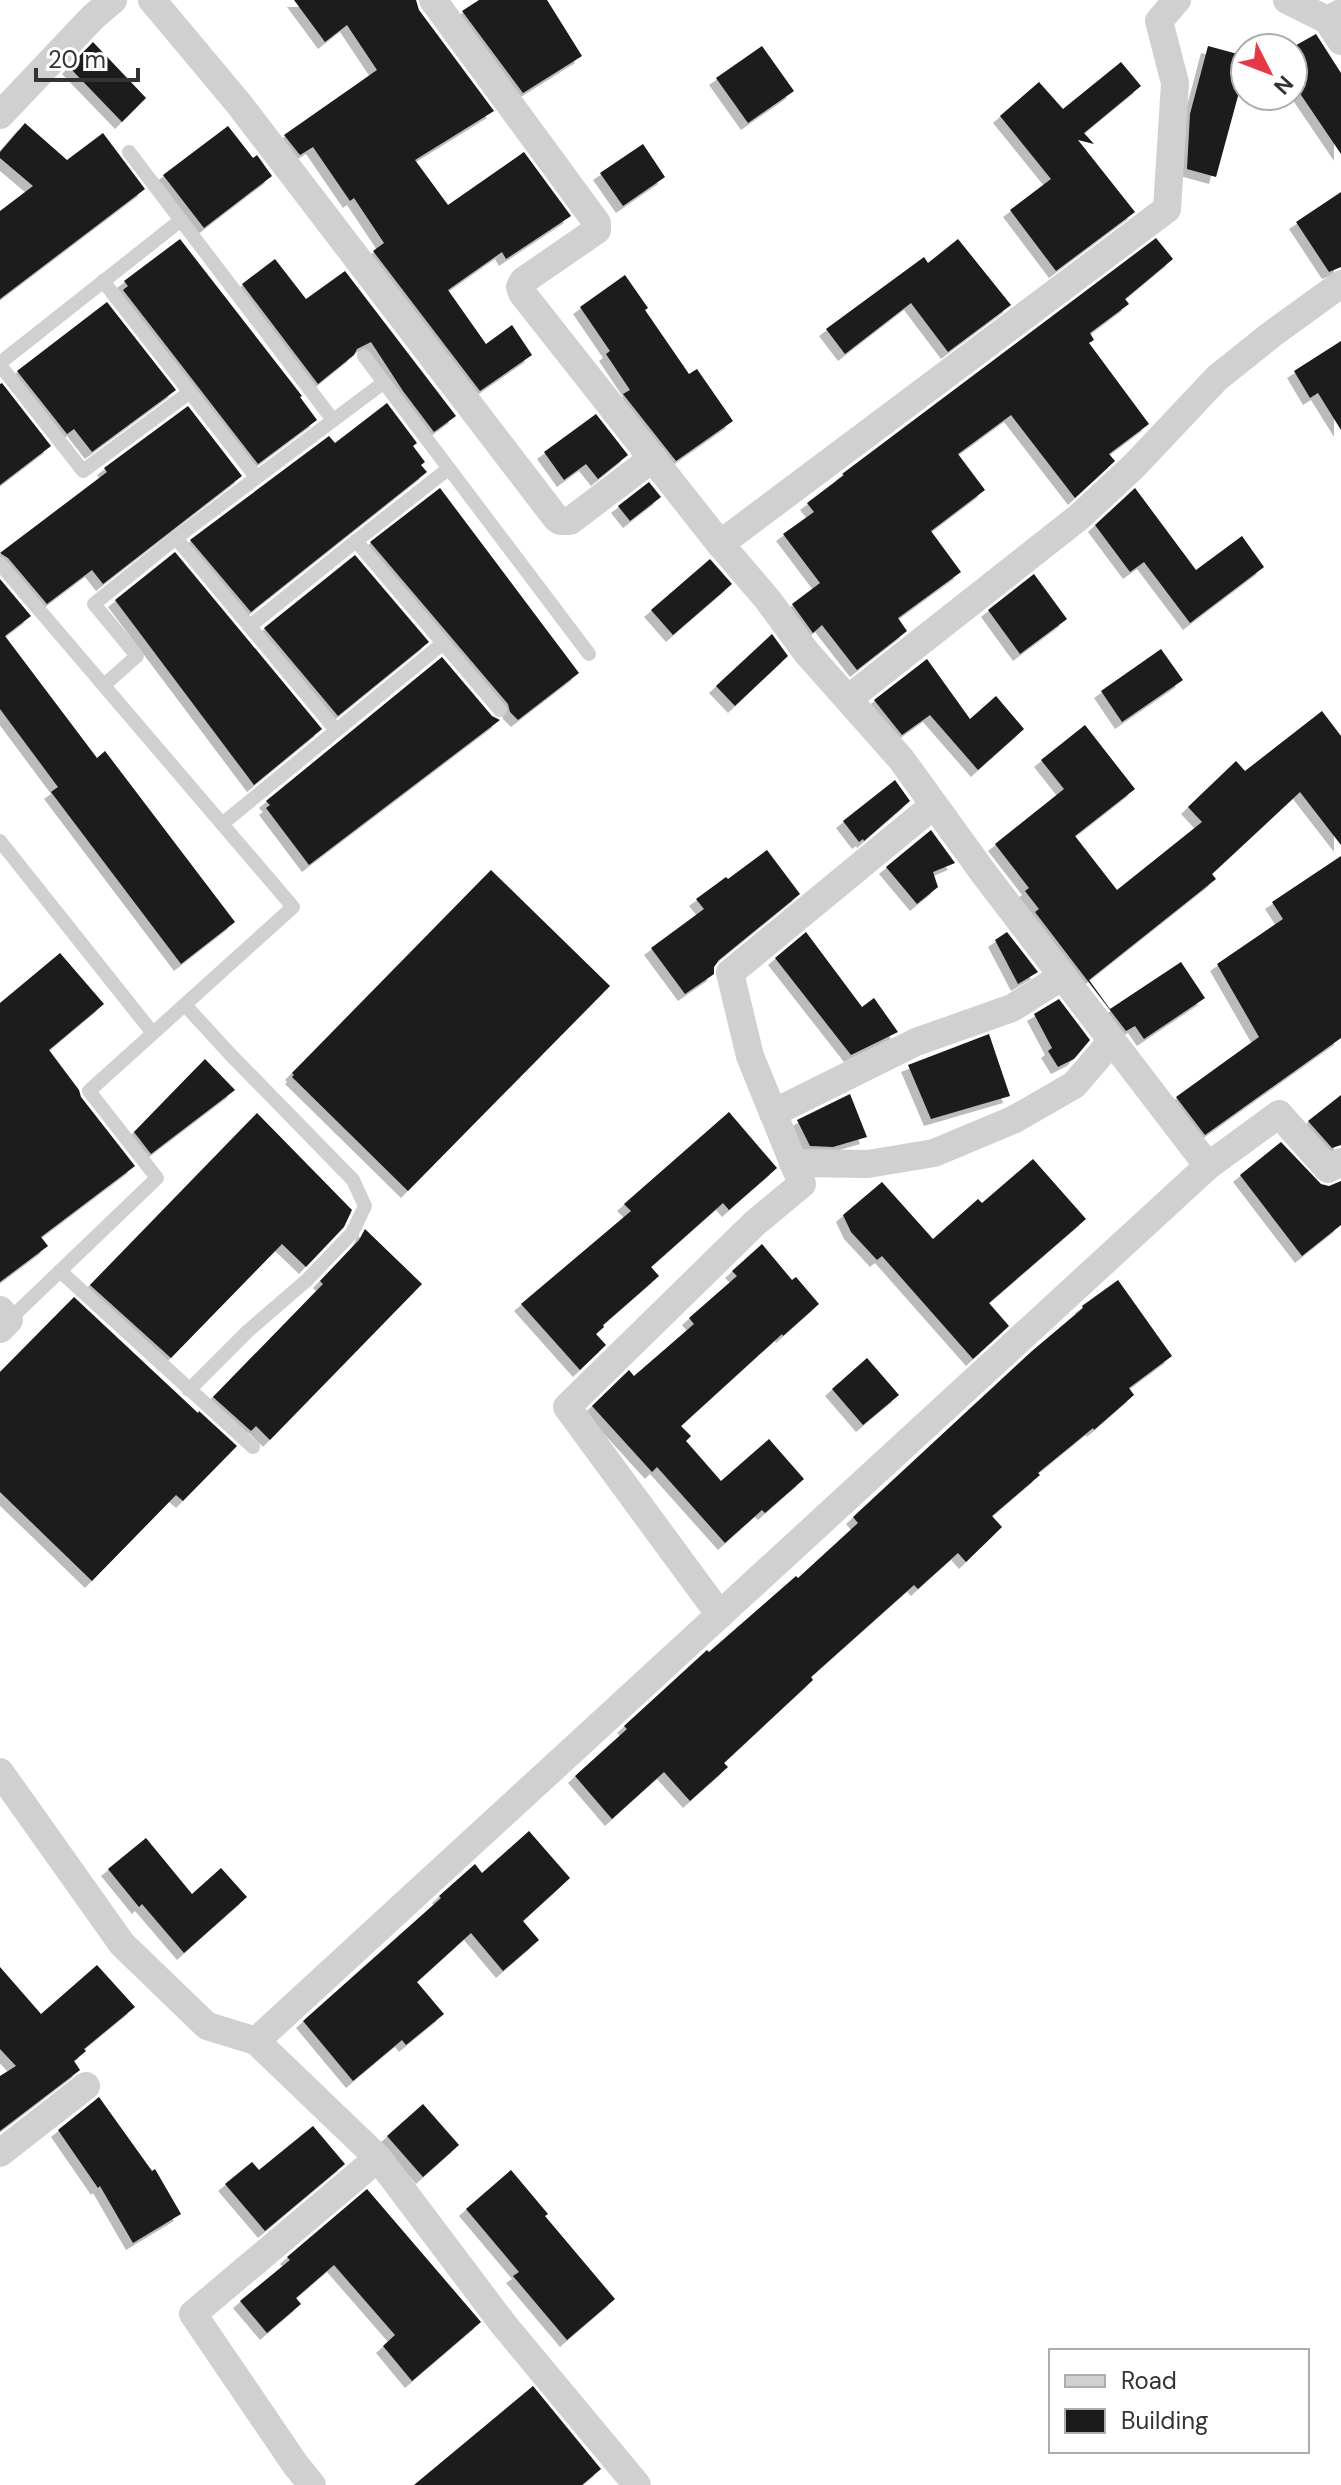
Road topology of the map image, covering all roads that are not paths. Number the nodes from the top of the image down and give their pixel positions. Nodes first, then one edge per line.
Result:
1 (113, 0) edge
2 (152, 0) edge
3 (433, 0) edge
4 (1177, 0) edge
5 (1287, 0) edge
6 (1336, 25) edge
7 (0, 115) edge
8 (129, 152) dead end
9 (181, 220) junction
10 (103, 281) junction
11 (1338, 293) edge
12 (364, 356) dead end
13 (0, 364) edge
14 (383, 383) junction
15 (190, 392) junction
16 (333, 420) junction
17 (653, 458) junction
18 (448, 469) junction
19 (256, 477) junction
20 (176, 538) junction
21 (356, 541) junction
22 (720, 544) junction
23 (0, 564) edge
24 (250, 626) junction
25 (442, 644) junction
26 (589, 654) dead end
27 (104, 685) junction
28 (848, 699) junction
29 (500, 710) dead end
30 (336, 730) junction
31 (934, 805) junction
32 (222, 824) junction
33 (0, 841) edge
34 (1063, 976) junction
35 (185, 1005) junction
36 (152, 1032) junction
37 (1112, 1041) junction
38 (773, 1113) junction
39 (1341, 1162) edge
40 (793, 1163) junction
41 (1208, 1166) junction
42 (60, 1271) junction
43 (3, 1320) edge
44 (189, 1390) junction
45 (253, 1447) dead end
46 (720, 1615) junction
47 (0, 1772) edge
48 (256, 2041) junction
49 (86, 2086) dead end
50 (0, 2153) edge
51 (378, 2158) junction
52 (312, 2485) edge
53 (637, 2485) edge

1 - 7 street
2 - 17 street
3 - 17 street
4 - 22 street
5 - 6 street
8 - 9 lane
9 - 10 lane
9 - 16 lane
10 - 13 lane
10 - 15 lane
11 - 28 street
12 - 14 lane
13 - 15 lane
14 - 16 lane
14 - 18 lane
15 - 19 lane
16 - 19 lane
17 - 22 street
18 - 21 lane
18 - 26 lane
19 - 20 lane
20 - 24 lane
20 - 27 lane
21 - 24 lane
21 - 25 lane
22 - 28 street
23 - 27 lane
24 - 30 lane
25 - 29 lane
25 - 30 lane
27 - 32 lane
28 - 31 street
30 - 32 lane
31 - 34 street
31 - 38 street
32 - 35 lane
33 - 36 lane
34 - 37 street
34 - 38 street
35 - 36 lane
35 - 44 lane
36 - 42 lane
37 - 40 street
37 - 41 street
38 - 40 street
39 - 41 street
40 - 46 street
41 - 46 street
42 - 43 lane
42 - 44 lane
44 - 45 lane
46 - 48 street
47 - 48 street
48 - 51 street
49 - 50 street
51 - 52 street
51 - 53 street

